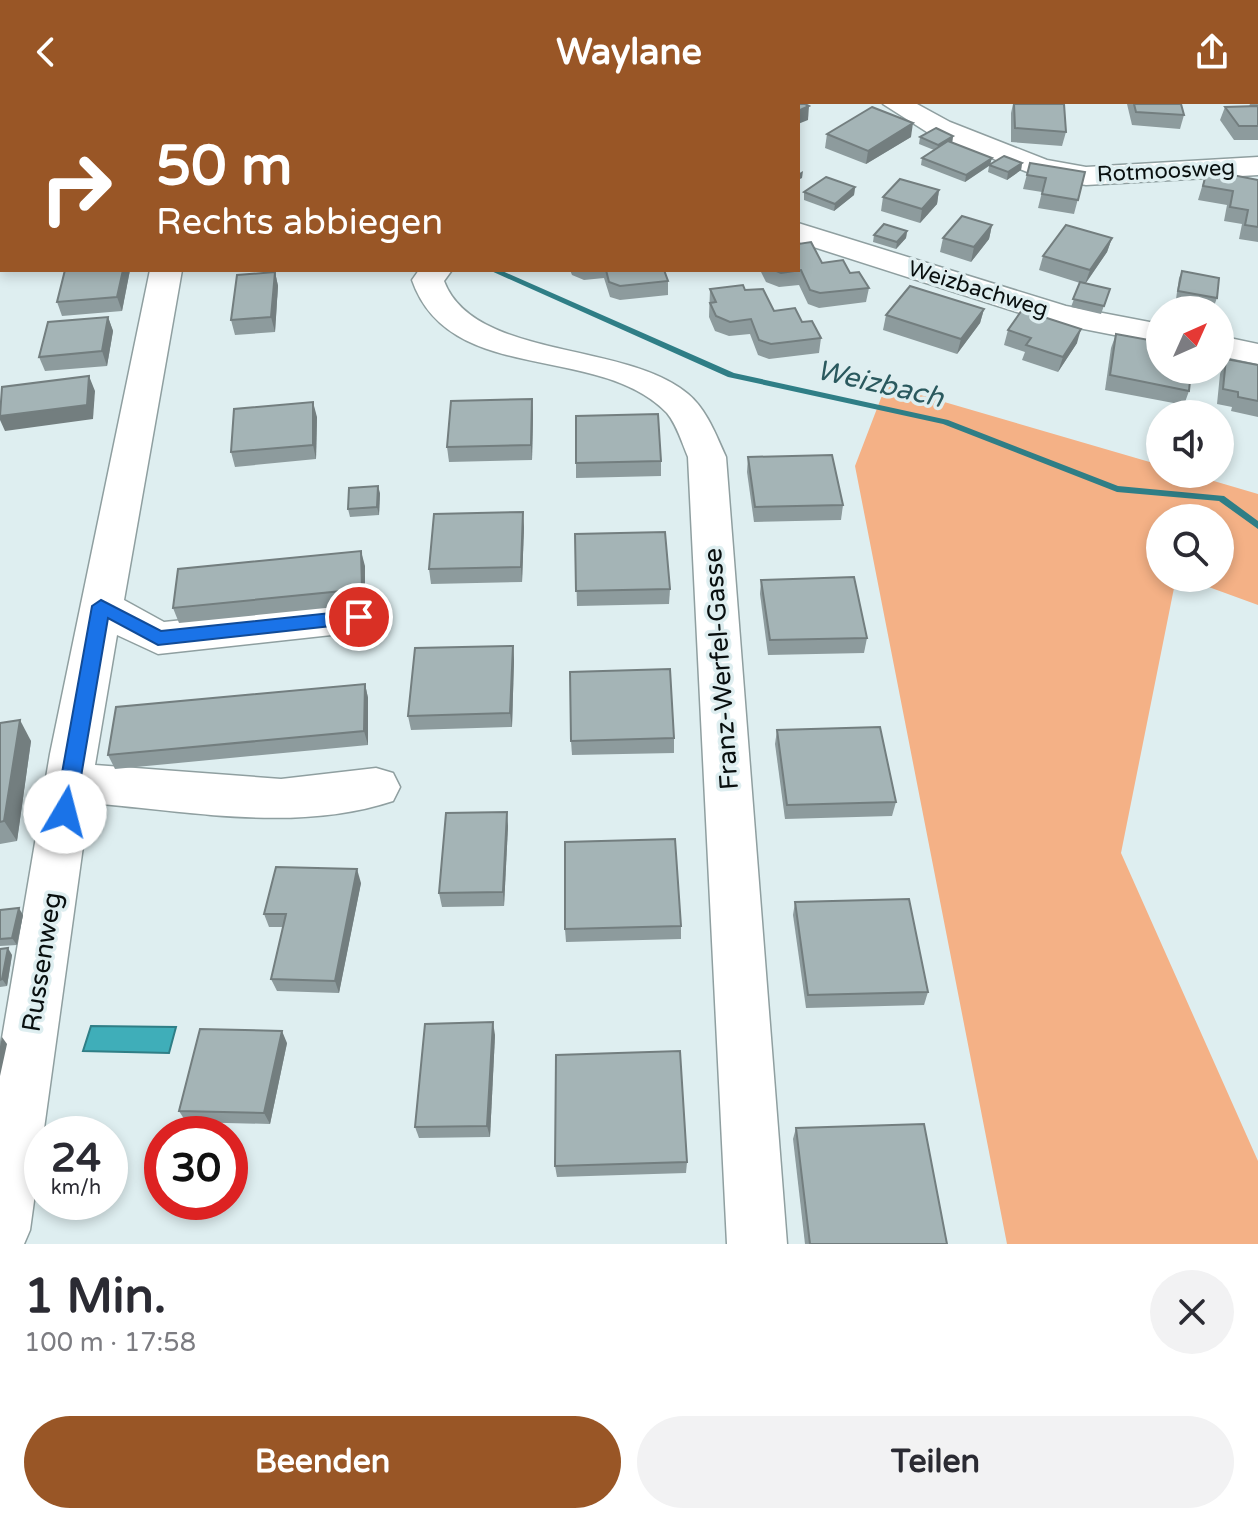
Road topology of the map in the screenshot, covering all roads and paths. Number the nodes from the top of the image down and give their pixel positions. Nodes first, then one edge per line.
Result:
1 (897, 104) edge
2 (1258, 166) edge
3 (800, 233) edge
4 (166, 272) edge
5 (434, 272) edge
6 (1146, 331) edge
7 (1234, 349) edge
8 (1258, 354) edge
9 (101, 606) junction
10 (359, 617) dead end
11 (69, 782) junction
12 (376, 787) dead end
13 (0, 1230) edge
14 (757, 1244) edge

1 - 2 street, Rotmoosweg
3 - 6 street, Weizbachweg
4 - 9 street, Russenweg
5 - 14 street, Franz-Werfel-Gasse
7 - 8 street
9 - 10 street
9 - 11 street, Russenweg
11 - 12 street
11 - 13 street, Russenweg

